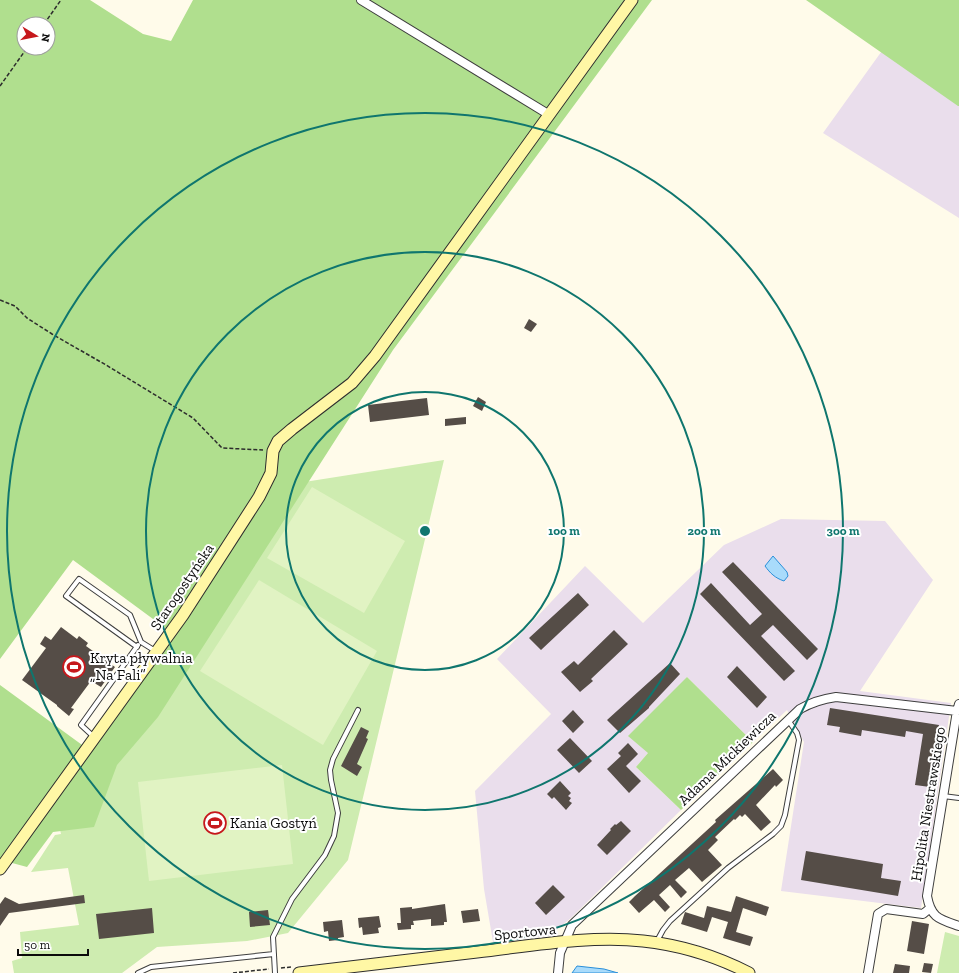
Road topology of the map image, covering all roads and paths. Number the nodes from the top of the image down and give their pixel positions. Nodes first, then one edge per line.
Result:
1 (61, 0) edge
2 (361, 0) edge
3 (632, 0) edge
4 (50, 16) edge
5 (21, 56) edge
6 (0, 86) edge
7 (548, 114) junction
8 (0, 300) edge
9 (273, 451) junction
10 (141, 642) junction
11 (137, 647) junction
12 (157, 652) junction
13 (958, 708) edge
14 (358, 710) dead end
15 (788, 720) junction
16 (95, 739) junction
17 (943, 796) junction
18 (959, 798) edge
19 (0, 869) edge
20 (929, 909) junction
21 (959, 926) edge
22 (564, 943) junction
23 (656, 943) junction
24 (274, 954) junction
25 (138, 973) edge
26 (275, 973) edge
27 (300, 973) edge
28 (558, 973) edge
29 (749, 973) edge
30 (868, 973) edge

1 - 4 path
2 - 7 street
3 - 7 street
5 - 6 path
7 - 9 street
8 - 9 path
9 - 12 street, Starogostyńska
10 - 11 lane
10 - 11 lane
10 - 12 lane
11 - 16 lane
12 - 16 street, Starogostyńska
13 - 15 street, Adama Mickiewicza
13 - 17 street, Hipolita Niestrawskiego
14 - 24 lane
15 - 22 street, Adama Mickiewicza
15 - 23 lane
16 - 19 street, Starogostyńska
17 - 18 lane
17 - 20 street, Hipolita Niestrawskiego
20 - 21 street
20 - 30 street
22 - 23 street, Sportowa
22 - 27 street, Sportowa
22 - 28 street, Adama Mickiewicza
23 - 29 street, Sportowa
24 - 25 lane
24 - 26 lane

